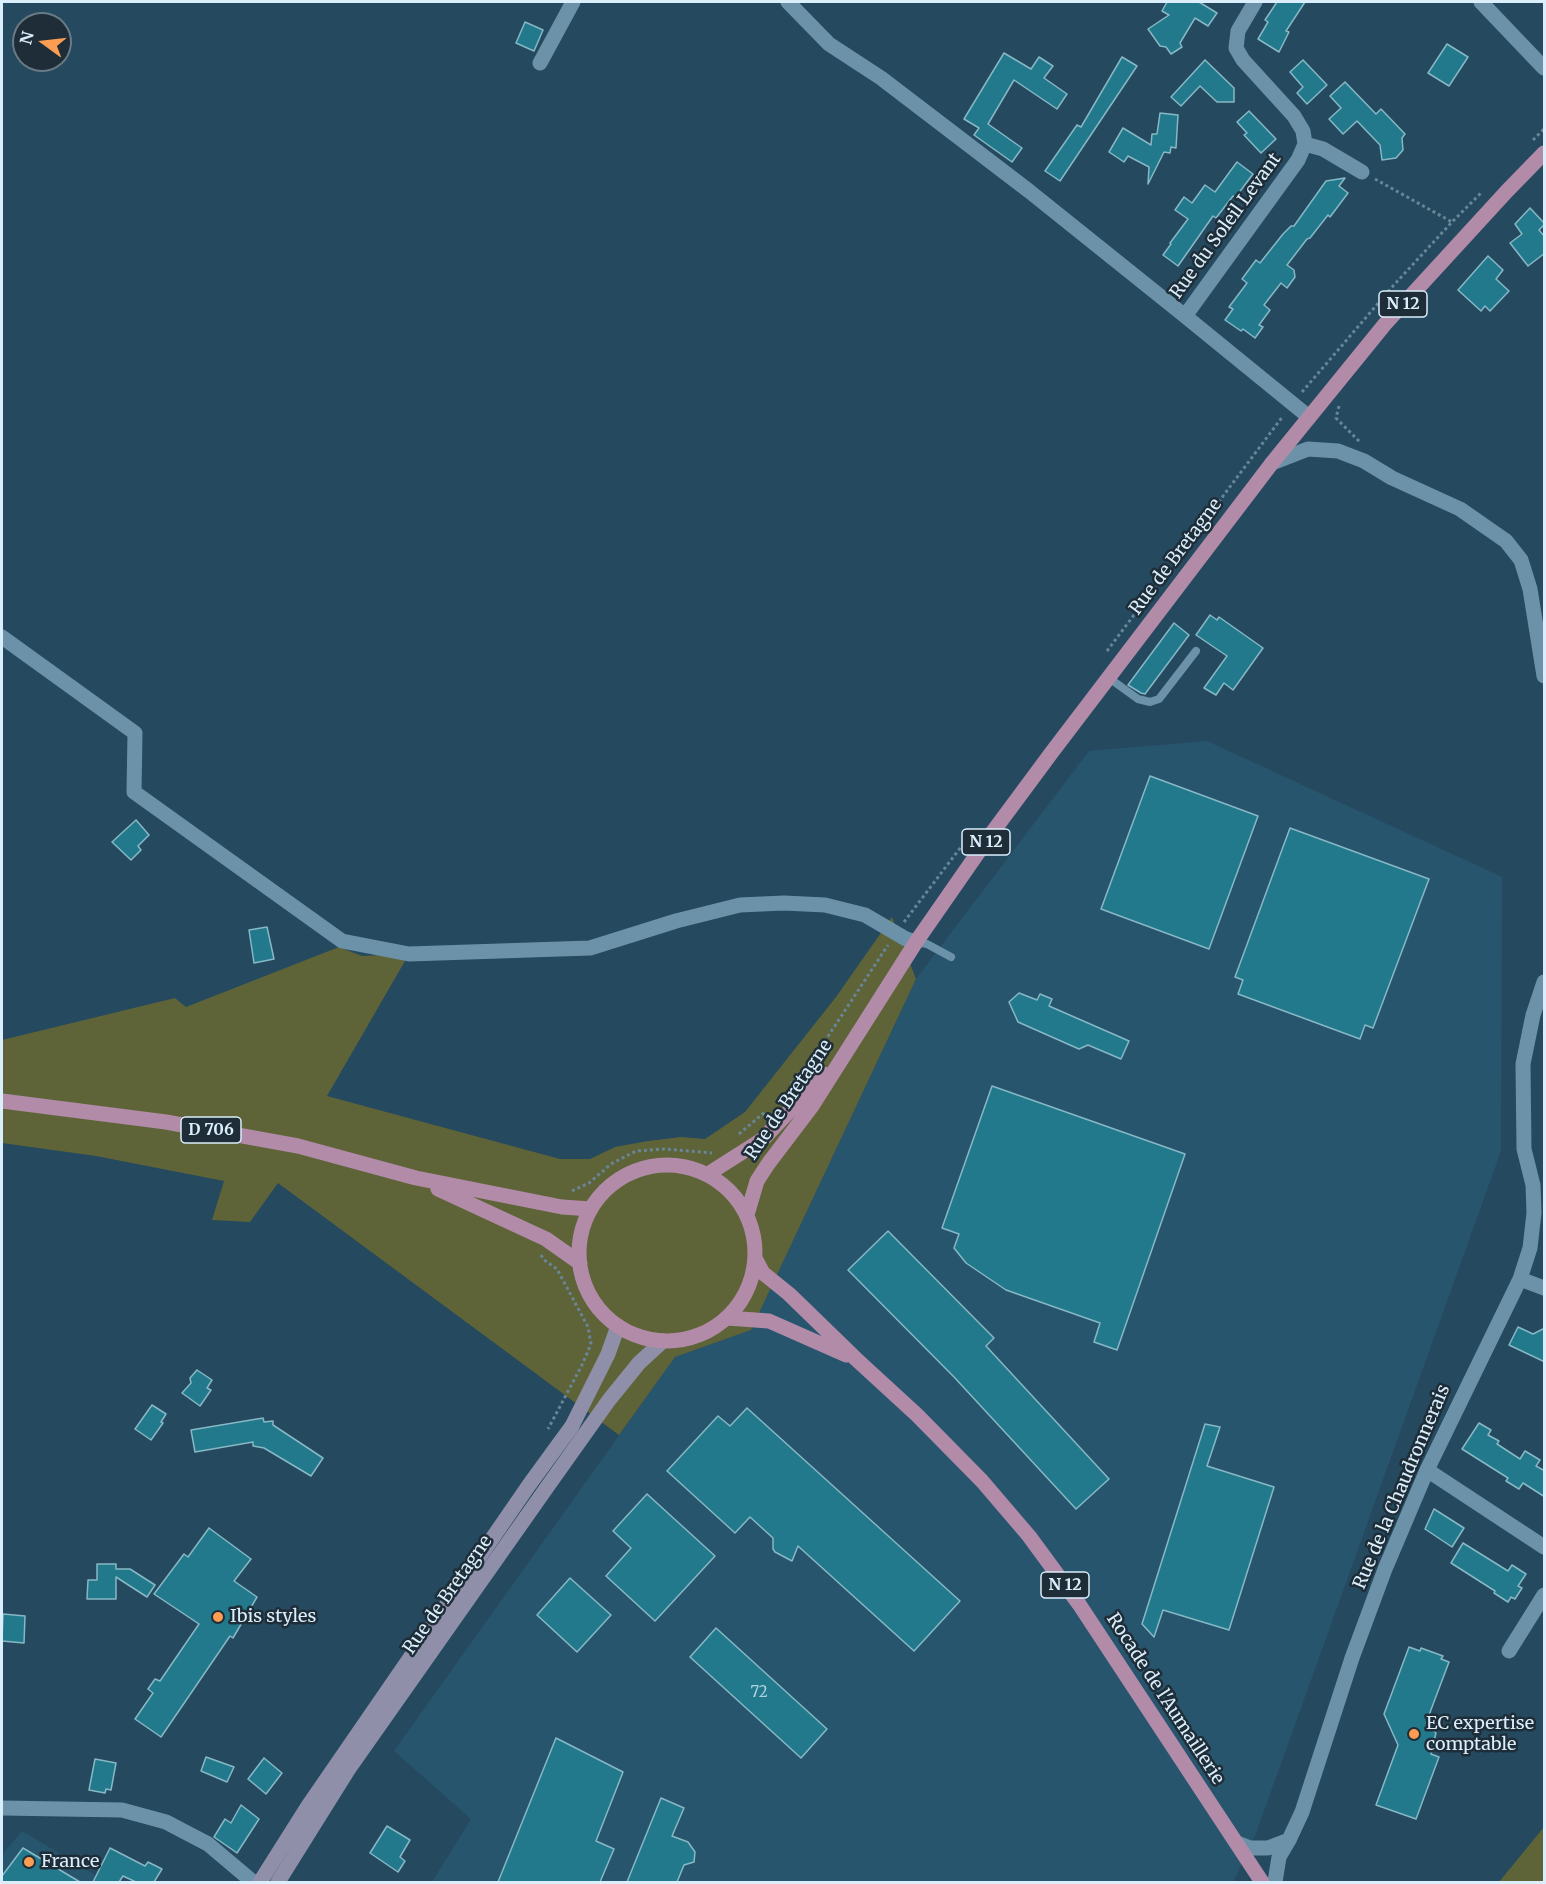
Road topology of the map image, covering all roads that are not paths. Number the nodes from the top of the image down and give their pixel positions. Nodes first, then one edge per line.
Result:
1 (573, 2) edge
2 (788, 2) edge
3 (1255, 2) edge
4 (1481, 2) edge
5 (540, 63) dead end
6 (1545, 68) edge
7 (1305, 144) junction
8 (1545, 153) edge
9 (1362, 172) road end
10 (1185, 316) junction
11 (1309, 417) junction
12 (1272, 463) junction
13 (2, 637) edge
14 (1196, 651) dead end
15 (1545, 676) edge
16 (1109, 678) junction
17 (916, 942) junction
18 (951, 957) dead end
19 (1545, 982) edge
20 (871, 1011) junction
21 (2, 1101) edge
22 (708, 1174) junction
23 (417, 1178) junction
24 (591, 1209) junction
25 (747, 1215) junction
26 (756, 1260) junction
27 (580, 1263) junction
28 (1520, 1279) junction
29 (1545, 1288) edge
30 (727, 1318) junction
31 (618, 1326) junction
32 (663, 1341) junction
33 (855, 1359) junction
34 (1427, 1470) junction
35 (1545, 1547) edge
36 (1545, 1595) edge
37 (1509, 1652) dead end
38 (2, 1808) edge
39 (1289, 1840) junction
40 (1237, 1843) junction
41 (253, 1882) edge
42 (260, 1882) edge
43 (278, 1882) edge
44 (1262, 1882) edge
45 (1275, 1882) edge

1 - 5 street
2 - 10 street
3 - 7 street, Rue du Soleil Levant
4 - 6 street
7 - 9 street, Rue du Soleil Levant
7 - 10 street, Rue du Soleil Levant
8 - 11 main road, Rue de Bretagne / N 12
10 - 11 street, Rue du Soleil Levant
11 - 12 main road, Rue de Bretagne / N 12
12 - 15 street
12 - 16 main road, Rue de Bretagne / N 12
13 - 17 street
14 - 16 lane
16 - 17 main road, Rue de Bretagne / N 12
17 - 18 lane
17 - 20 main road, Rue de Bretagne / N 12
19 - 28 street, Rue de la Chaudronnerais
20 - 22 main road, Rue de Bretagne / N 12
20 - 25 main road, Rue de Bretagne / N 12
21 - 23 main road, D 706
22 - 24 main road
22 - 25 main road
23 - 24 main road, D 706
23 - 27 main road, D 706
24 - 27 main road
25 - 26 main road
26 - 30 main road
26 - 33 main road, Rocade de l'Aumaillerie / N 12
27 - 31 main road
28 - 29 street
28 - 34 street, Rue de la Chaudronnerais
30 - 32 main road
30 - 33 main road, Rocade de l'Aumaillerie / N 12
31 - 32 main road
31 - 42 main road, Rue de Bretagne
32 - 43 main road, Rue de Bretagne
33 - 40 main road, Rocade de l'Aumaillerie / N 12
34 - 35 street
34 - 39 street, Rue de la Chaudronnerais
36 - 37 street
38 - 41 street
39 - 40 street
39 - 45 street, Rue de la Chaudronnerais
40 - 44 main road, Rocade de l'Aumaillerie / N 12

